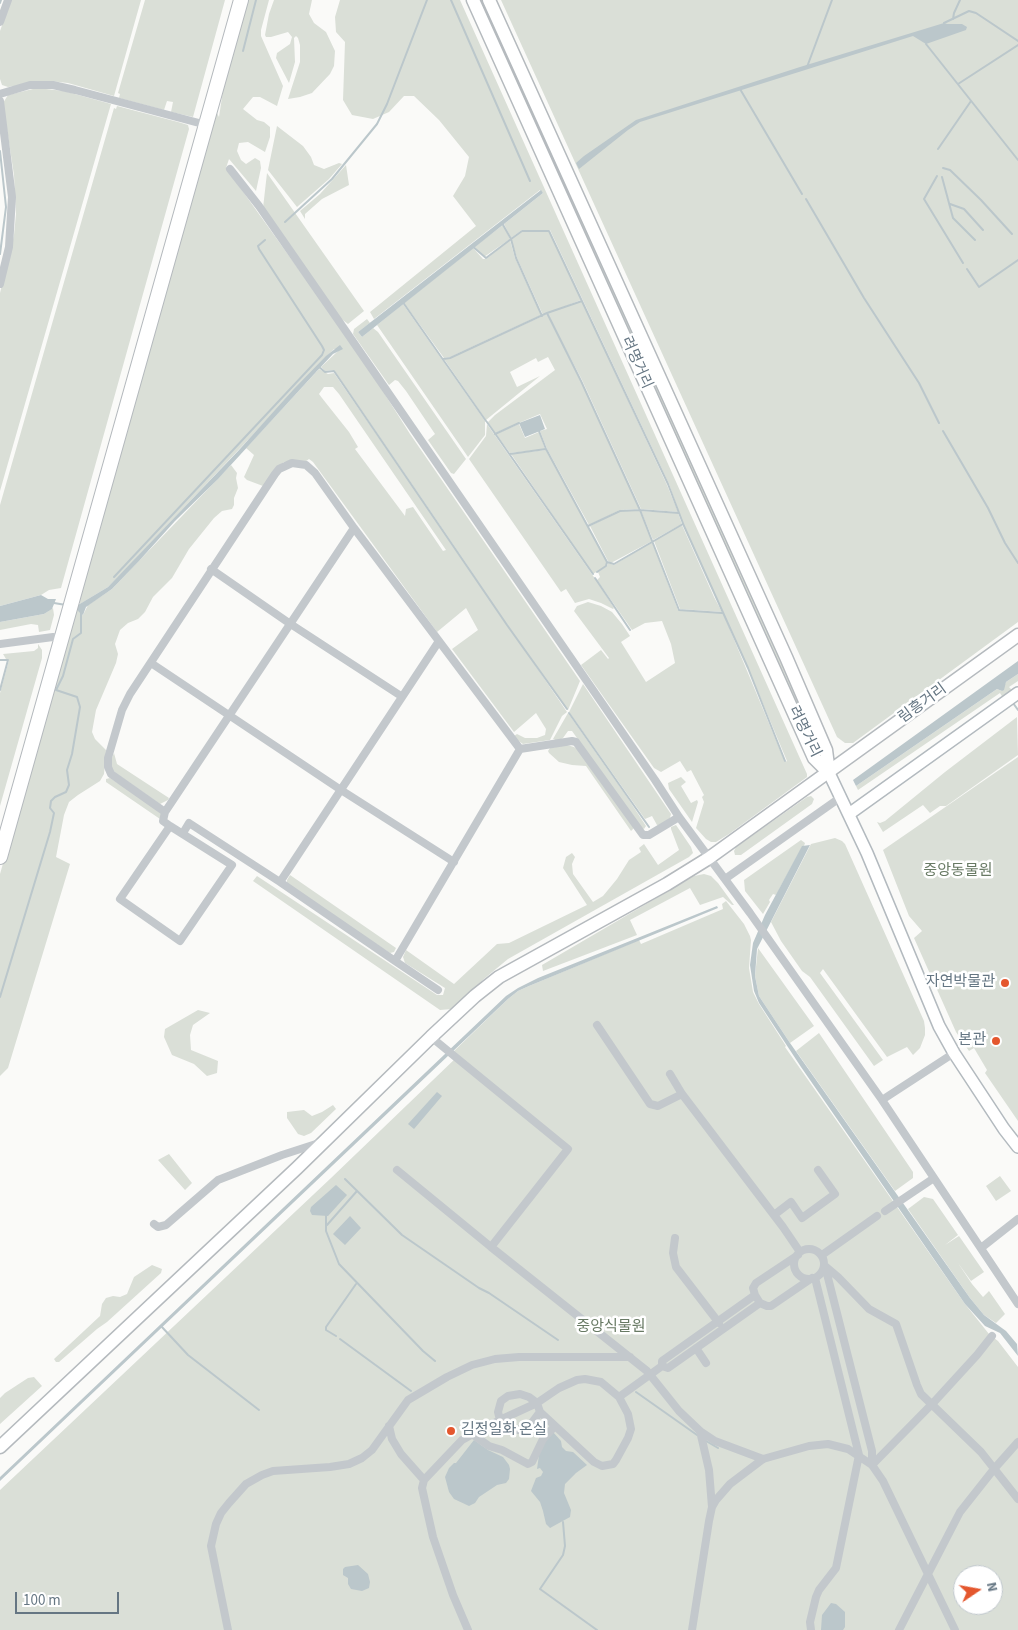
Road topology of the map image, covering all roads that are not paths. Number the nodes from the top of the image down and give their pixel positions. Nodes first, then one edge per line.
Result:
1 (8, 0) edge
2 (232, 0) edge
3 (241, 0) edge
4 (473, 0) edge
5 (489, 0) edge
6 (0, 22) edge
7 (0, 94) edge
8 (0, 101) edge
9 (202, 126) junction
10 (230, 170) dead end
11 (0, 284) edge
12 (354, 528) junction
13 (211, 569) junction
14 (64, 613) junction
15 (289, 623) junction
16 (1018, 635) edge
17 (53, 638) junction
18 (439, 641) junction
19 (0, 644) edge
20 (151, 663) junction
21 (1018, 693) edge
22 (401, 696) junction
23 (229, 716) junction
24 (520, 749) junction
25 (829, 773) junction
26 (341, 790) junction
27 (841, 797) junction
28 (165, 812) junction
29 (849, 814) junction
30 (679, 817) junction
31 (0, 822) edge
32 (170, 826) junction
33 (183, 833) junction
34 (0, 857) edge
35 (709, 858) junction
36 (454, 862) junction
37 (725, 879) junction
38 (280, 882) junction
39 (395, 961) junction
40 (438, 990) dead end
41 (598, 1025) dead end
42 (430, 1037) junction
43 (954, 1053) junction
44 (670, 1074) dead end
45 (682, 1094) junction
46 (882, 1100) junction
47 (323, 1142) junction
48 (1018, 1147) edge
49 (397, 1170) dead end
50 (818, 1170) dead end
51 (934, 1178) junction
52 (885, 1211) dead end
53 (774, 1215) junction
54 (877, 1216) dead end
55 (1018, 1219) edge
56 (154, 1224) dead end
57 (675, 1238) dead end
58 (491, 1247) junction
59 (981, 1248) junction
60 (799, 1254) junction
61 (822, 1255) junction
62 (825, 1266) junction
63 (813, 1278) junction
64 (755, 1296) junction
65 (760, 1303) junction
66 (1018, 1304) edge
67 (718, 1321) junction
68 (724, 1329) junction
69 (992, 1336) dead end
70 (696, 1348) junction
71 (630, 1357) junction
72 (706, 1363) dead end
73 (662, 1366) junction
74 (650, 1374) junction
75 (619, 1397) junction
76 (536, 1403) junction
77 (933, 1404) junction
78 (540, 1412) junction
79 (500, 1420) junction
80 (389, 1426) junction
81 (555, 1426) junction
82 (700, 1431) junction
83 (472, 1434) junction
84 (1018, 1442) edge
85 (0, 1447) edge
86 (859, 1455) junction
87 (763, 1459) junction
88 (872, 1465) junction
89 (994, 1469) junction
90 (424, 1480) junction
91 (1018, 1498) edge
92 (712, 1507) junction
93 (928, 1575) junction
94 (228, 1630) edge
95 (468, 1630) edge
96 (692, 1630) edge
97 (810, 1630) edge
98 (899, 1630) edge
99 (955, 1630) edge

1 - 6 street
2 - 9 highway
3 - 9 highway
4 - 25 main road, 려명거리
5 - 25 main road, 려명거리
7 - 9 street
8 - 11 street
9 - 14 highway
10 - 30 street
12 - 13 street
12 - 15 street
12 - 18 street
13 - 15 street
13 - 20 street
14 - 17 highway
14 - 34 highway
15 - 22 street
15 - 23 street
16 - 25 main road, 림흥거리
17 - 19 street
17 - 31 highway
18 - 22 street
18 - 24 street
20 - 23 street
20 - 28 street
21 - 29 street
22 - 26 street
23 - 26 street
23 - 28 street
24 - 30 street
24 - 36 street
25 - 27 street
25 - 35 main road, 림흥거리
26 - 36 street
26 - 38 street
27 - 29 street
27 - 37 street
28 - 32 street
29 - 43 street
30 - 35 street
32 - 33 street
32 - 33 street
33 - 38 street
35 - 37 street
35 - 42 main road, 림흥거리
36 - 39 street
37 - 46 street
38 - 39 street
39 - 40 street
41 - 45 street
42 - 47 main road, 림흥거리
42 - 58 street
43 - 46 street
43 - 48 street
44 - 45 street
45 - 53 street
46 - 51 street
47 - 56 street
47 - 85 main road, 림흥거리
49 - 58 street
50 - 53 street
51 - 52 street
51 - 59 street
53 - 60 street
54 - 61 street
55 - 59 street
57 - 67 street
58 - 71 street
59 - 66 street
60 - 61 street
60 - 63 street
60 - 64 street
61 - 62 street
62 - 63 street
62 - 77 street
62 - 88 street
63 - 65 street
63 - 86 street
64 - 65 street
64 - 67 street
65 - 68 street
67 - 68 street
67 - 73 street
68 - 70 street
69 - 77 street
70 - 72 street
70 - 73 street
71 - 74 street
71 - 80 street
73 - 74 street
74 - 75 street
74 - 82 street
75 - 76 street
75 - 81 street
76 - 78 street
76 - 79 street
76 - 79 street
77 - 88 street
77 - 89 street
78 - 79 street
78 - 81 street
79 - 83 street
80 - 90 street
80 - 94 street
81 - 83 street
82 - 87 street
82 - 92 street
83 - 90 street
84 - 89 street
86 - 87 street
86 - 88 street
86 - 97 street
87 - 92 street
88 - 93 street
89 - 91 street
89 - 93 street
90 - 95 street
92 - 96 street
93 - 98 street
93 - 99 street

